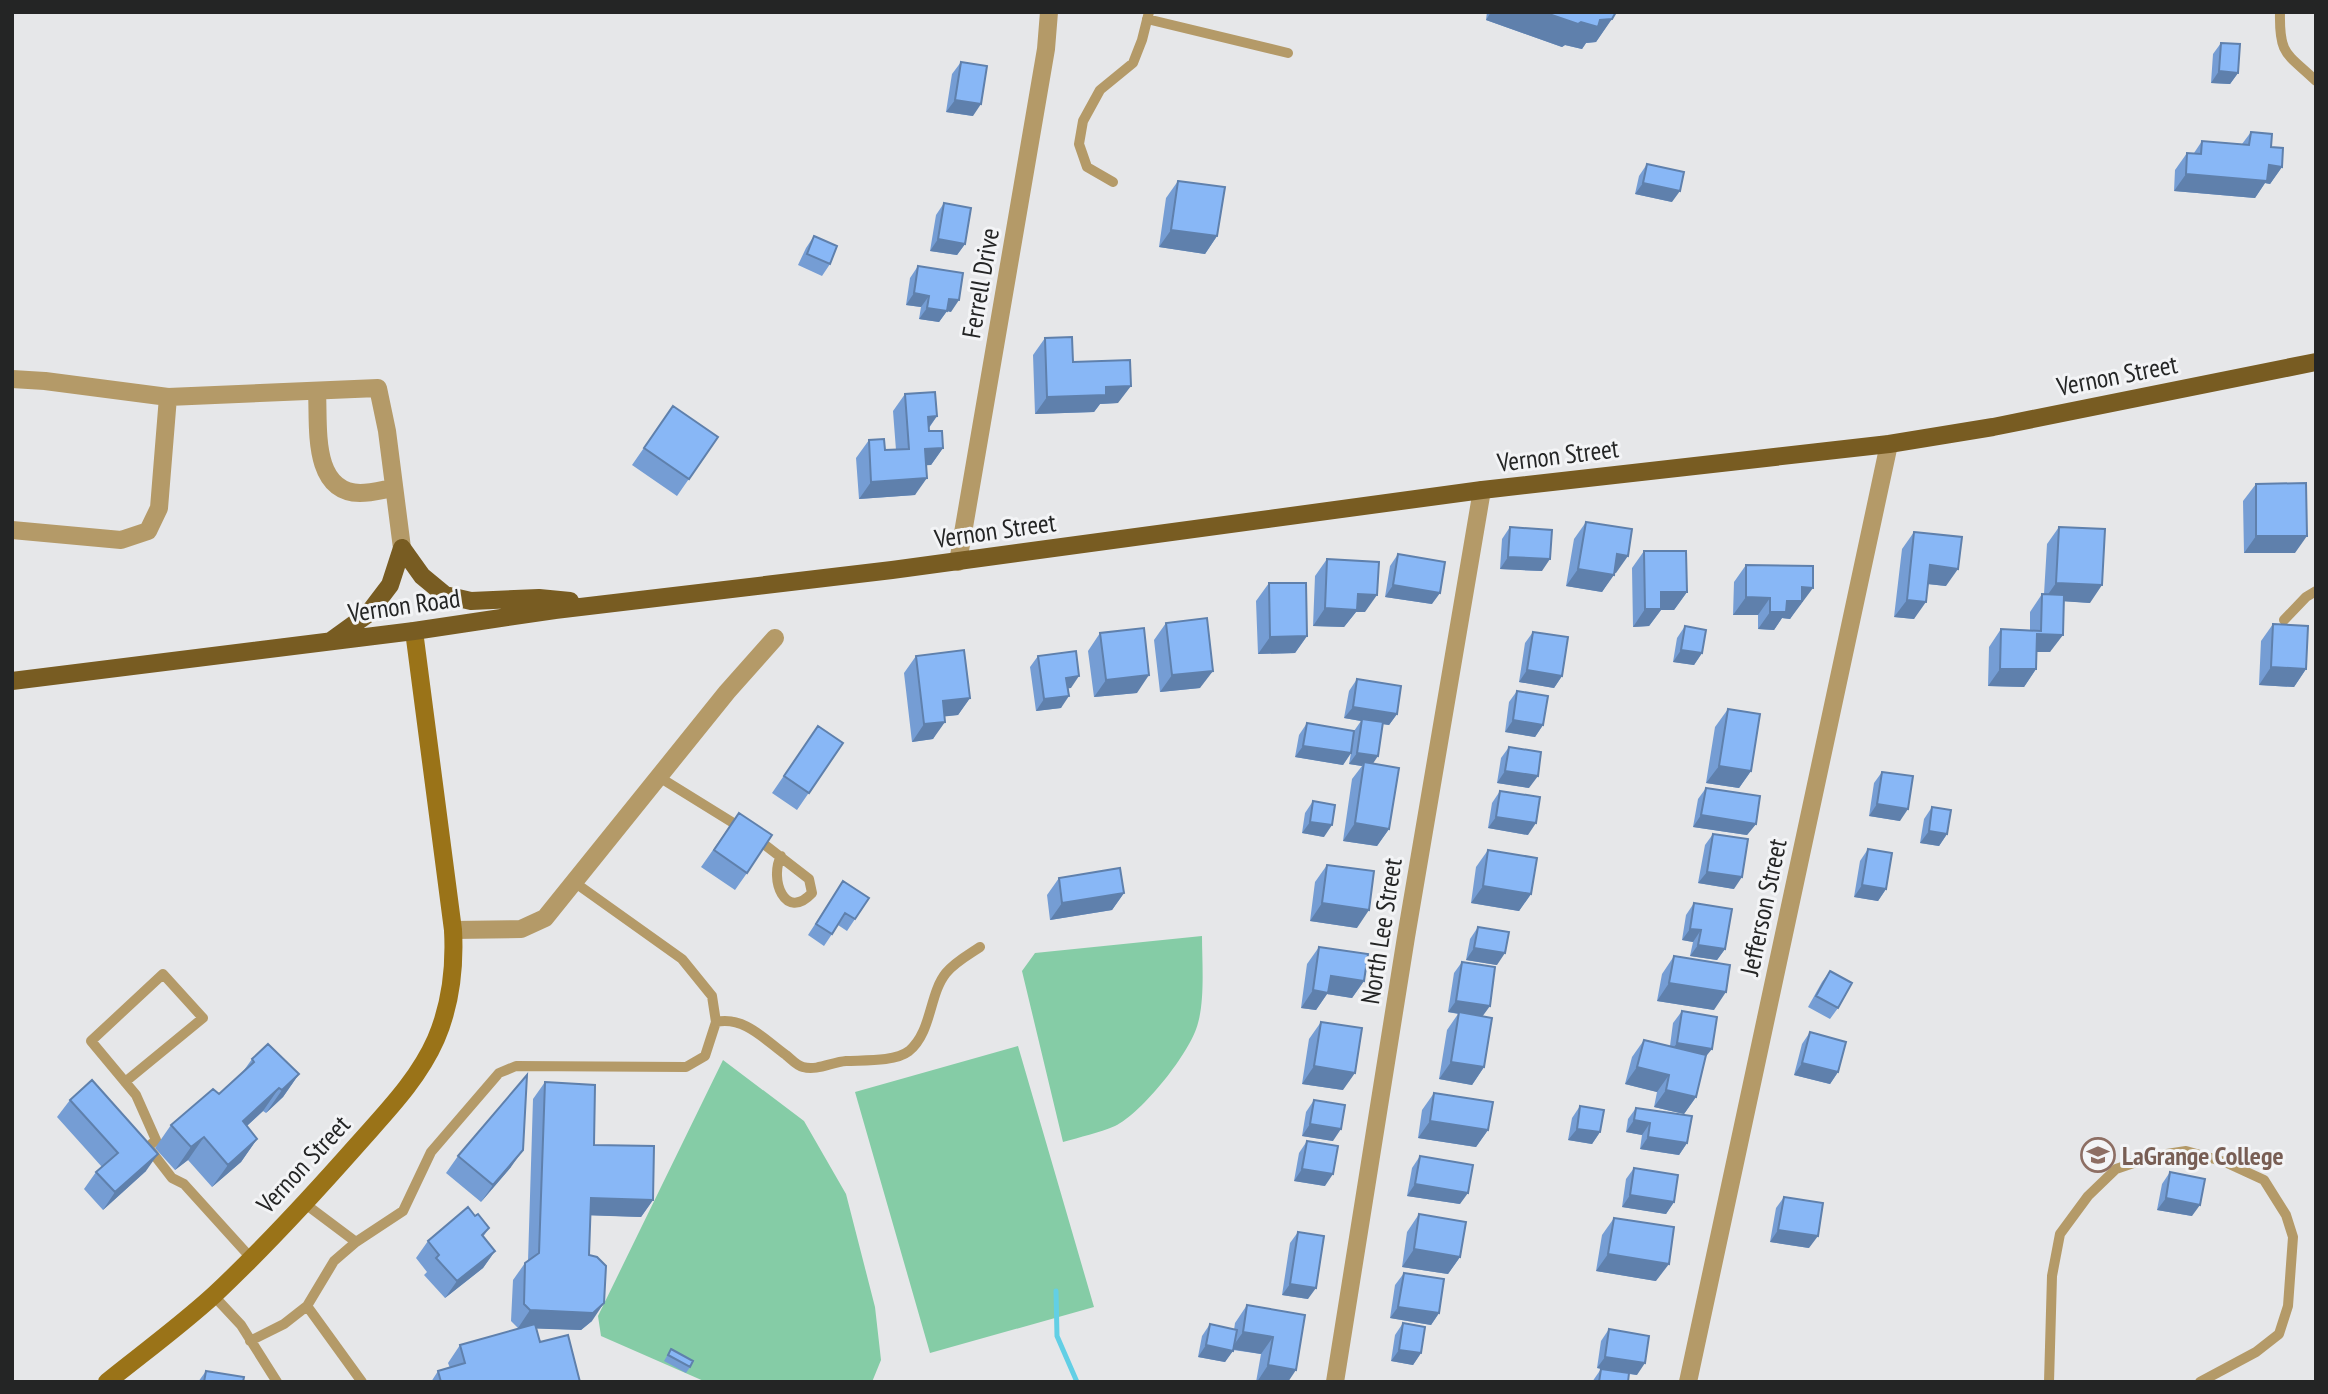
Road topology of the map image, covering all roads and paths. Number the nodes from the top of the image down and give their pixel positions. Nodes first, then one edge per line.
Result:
1 (1049, 12) edge
2 (2280, 12) edge
3 (1148, 15) edge
4 (1288, 53) dead end
5 (2316, 82) edge
6 (1113, 182) dead end
7 (2316, 362) edge
8 (12, 379) edge
9 (317, 392) junction
10 (168, 397) junction
11 (1889, 444) junction
12 (393, 488) junction
13 (1482, 490) junction
14 (12, 530) edge
15 (402, 548) junction
16 (958, 562) junction
17 (803, 581) joint
18 (2316, 591) edge
19 (605, 604) junction
20 (2284, 620) dead end
21 (414, 631) junction
22 (775, 638) dead end
23 (331, 641) junction
24 (12, 681) edge
25 (659, 777) junction
26 (781, 856) dead end
27 (574, 882) junction
28 (453, 930) junction
29 (980, 947) dead end
30 (716, 1022) junction
31 (125, 1082) junction
32 (304, 1203) junction
33 (356, 1242) junction
34 (251, 1258) junction
35 (213, 1295) junction
36 (307, 1306) junction
37 (250, 1341) junction
38 (107, 1382) edge
39 (277, 1382) edge
40 (362, 1382) edge
41 (1335, 1382) edge
42 (1688, 1382) edge
43 (2049, 1382) edge
44 (2200, 1382) edge

1 - 16 street, Ferrell Drive
2 - 5 lane
3 - 4 lane
3 - 6 lane
7 - 11 main road, Vernon Street
8 - 10 street
9 - 10 street
9 - 12 street
9 - 12 street
10 - 14 street
11 - 13 main road, Vernon Street
11 - 42 street, Jefferson Street
12 - 15 street
13 - 16 main road, Vernon Street
13 - 41 street, North Lee Street
15 - 19 main road
15 - 23 main road
16 - 17 main road, Vernon Street
17 - 19 main road, Vernon Road
18 - 20 lane
19 - 21 main road, Vernon Road
21 - 23 main road, Vernon Road
21 - 28 street, Vernon Street
22 - 25 street
23 - 24 main road, Vernon Road
25 - 26 lane
25 - 27 street
27 - 28 street
27 - 30 lane
28 - 32 street, Vernon Street
29 - 30 lane
30 - 33 lane
31 - 31 lane
31 - 34 lane
32 - 33 lane
32 - 34 street, Vernon Street
33 - 36 lane
34 - 35 street, Vernon Street
35 - 37 lane
35 - 38 street, Vernon Street
36 - 37 lane
36 - 40 lane
37 - 39 lane
43 - 44 lane

